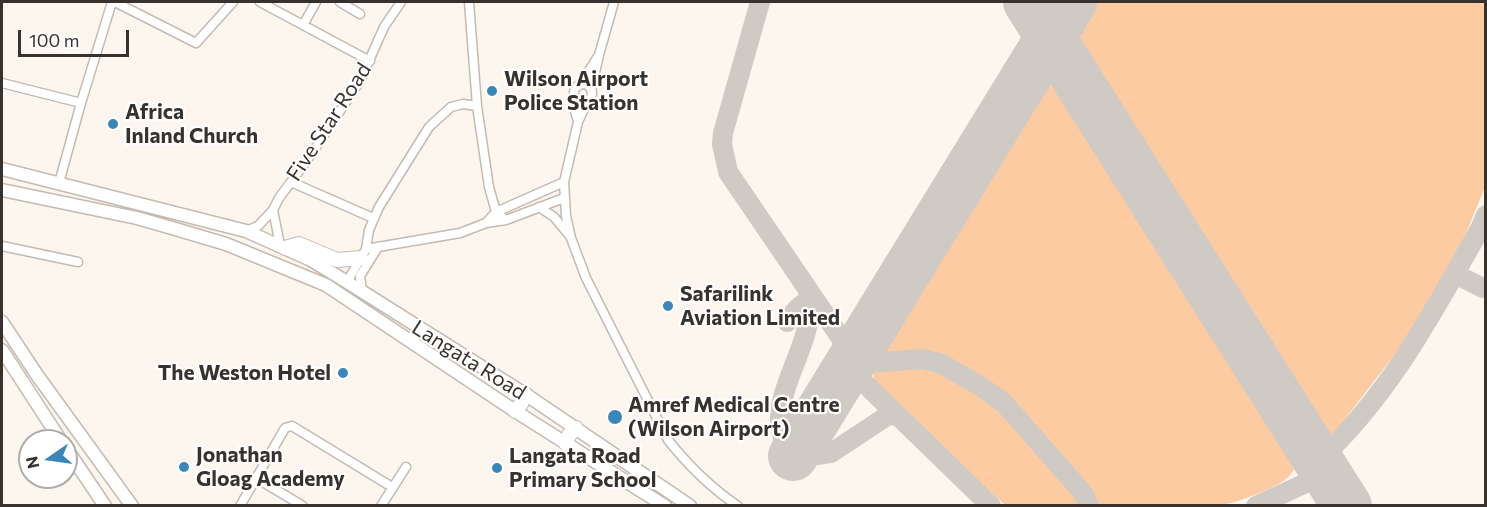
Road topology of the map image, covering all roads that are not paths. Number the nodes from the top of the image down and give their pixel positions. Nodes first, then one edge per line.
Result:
1 (114, 2) edge
2 (233, 2) edge
3 (260, 2) edge
4 (316, 2) edge
5 (344, 2) edge
6 (401, 2) edge
7 (469, 2) edge
8 (614, 2) edge
9 (360, 14) dead end
10 (303, 25) junction
11 (599, 55) junction
12 (370, 61) junction
13 (2, 83) edge
14 (580, 85) junction
15 (591, 90) junction
16 (575, 97) junction
17 (588, 100) junction
18 (81, 103) junction
19 (477, 106) junction
20 (578, 122) junction
21 (2, 169) edge
22 (2, 177) edge
23 (291, 182) junction
24 (564, 182) junction
25 (59, 183) junction
26 (2, 190) edge
27 (2, 197) edge
28 (564, 198) junction
29 (539, 207) junction
30 (273, 210) junction
31 (496, 212) junction
32 (373, 218) junction
33 (506, 220) junction
34 (486, 223) junction
35 (243, 230) junction
36 (571, 238) junction
37 (2, 246) edge
38 (282, 246) junction
39 (378, 247) junction
40 (240, 250) junction
41 (364, 254) junction
42 (78, 262) dead end
43 (347, 282) junction
44 (362, 292) junction
45 (2, 322) edge
46 (2, 350) edge
47 (525, 394) junction
48 (515, 411) junction
49 (576, 428) junction
50 (53, 429) edge
51 (82, 438) junction
52 (78, 441) edge
53 (566, 444) junction
54 (78, 467) edge
55 (406, 467) dead end
56 (256, 478) junction
57 (392, 487) junction
58 (105, 506) edge
59 (132, 506) edge
60 (240, 506) edge
61 (303, 506) edge
62 (381, 506) edge
63 (665, 506) edge
64 (690, 506) edge
65 (738, 506) edge

1 - 2 street
1 - 18 street
3 - 10 street
4 - 10 street
5 - 9 street
6 - 12 street, Five Star Road
7 - 19 street
8 - 11 street
10 - 12 street
11 - 14 street
11 - 15 street
12 - 23 street, Five Star Road
13 - 18 street
14 - 15 street
14 - 16 street
15 - 17 street
16 - 17 street
16 - 20 street
17 - 20 street
18 - 25 street
19 - 31 street
19 - 32 street
20 - 24 street
21 - 25 main road, Langata Road
22 - 35 main road, Langata Road
23 - 30 street, Five Star Road
23 - 32 street
24 - 28 street
24 - 31 street
25 - 35 main road, Langata Road
26 - 40 main road, Langata Road
27 - 40 main road, Langata Road
28 - 29 street
28 - 36 street
29 - 33 street
29 - 36 street
30 - 35 street, Five Star Road
30 - 38 street
31 - 33 street
31 - 34 street
32 - 41 street
33 - 34 street
34 - 39 street
35 - 38 main road, Langata Road
36 - 65 street
37 - 42 street
38 - 41 main road
38 - 43 main road, Langata Road
39 - 41 street
39 - 44 street
40 - 48 main road, Langata Road
41 - 43 street
43 - 44 main road, Langata Road
44 - 47 main road, Langata Road
45 - 51 main road
46 - 50 main road
47 - 48 main road
47 - 49 main road, Langata Road
48 - 53 main road, Langata Road
49 - 53 main road
49 - 64 main road, Langata Road
51 - 52 main road
51 - 59 main road
53 - 63 main road, Langata Road
54 - 58 main road
55 - 57 street
56 - 57 street
56 - 60 street
56 - 61 street
57 - 62 street

